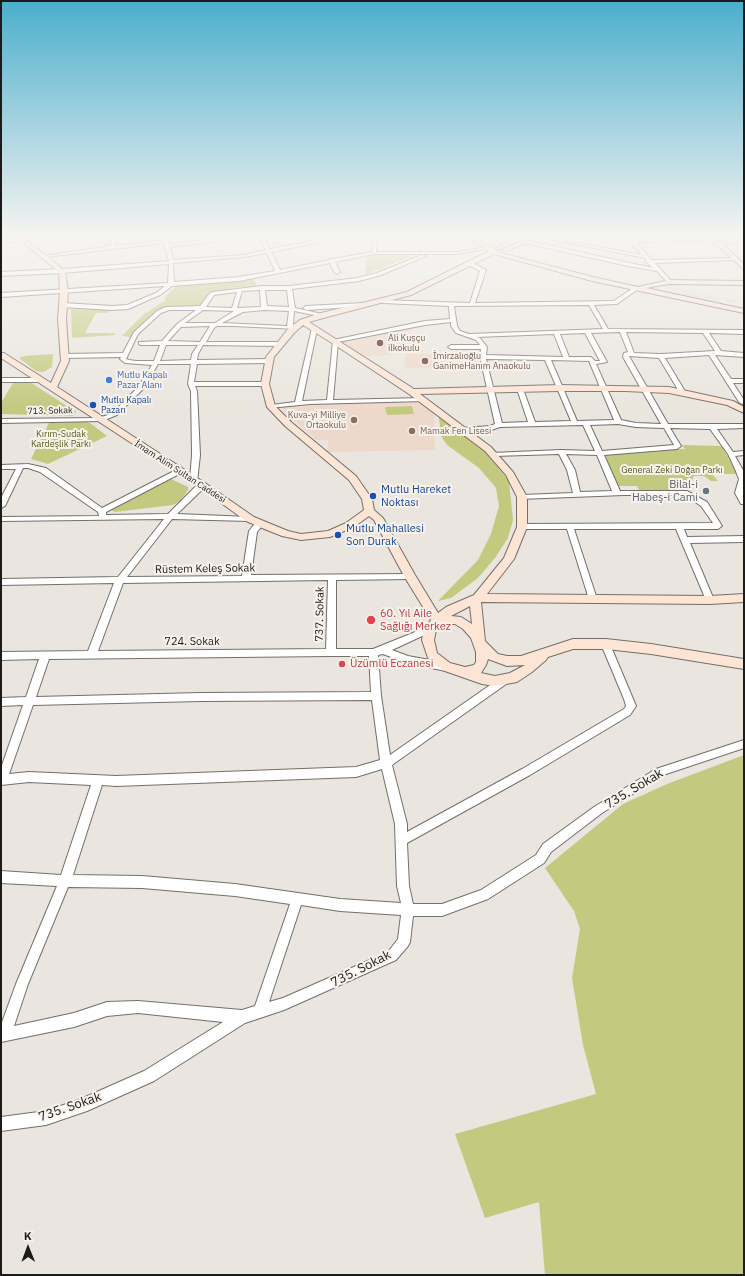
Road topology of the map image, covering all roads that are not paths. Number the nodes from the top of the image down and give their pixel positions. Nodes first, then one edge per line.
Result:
1 (1, 294) edge
2 (15, 294) edge
3 (64, 294) edge
4 (159, 294) edge
5 (215, 294) edge
6 (239, 294) edge
7 (263, 294) edge
8 (290, 294) edge
9 (411, 294) edge
10 (476, 294) edge
11 (628, 294) edge
12 (662, 294) edge
13 (692, 294) edge
14 (383, 301) junction
15 (590, 303) junction
16 (368, 304) junction
17 (451, 304) junction
18 (744, 304) edge
19 (63, 305) junction
20 (472, 305) junction
21 (202, 308) junction
22 (264, 308) junction
23 (234, 309) junction
24 (292, 309) junction
25 (242, 310) junction
26 (744, 311) edge
27 (324, 315) junction
28 (454, 320) junction
29 (178, 325) junction
30 (214, 326) junction
31 (296, 326) junction
32 (314, 329) junction
33 (622, 330) junction
34 (587, 331) junction
35 (607, 331) junction
36 (556, 332) junction
37 (705, 332) junction
38 (744, 332) edge
39 (468, 335) junction
40 (335, 341) junction
41 (142, 343) dead end
42 (164, 343) junction
43 (202, 344) junction
44 (279, 344) junction
45 (451, 347) dead end
46 (484, 347) junction
47 (711, 353) junction
48 (719, 353) junction
49 (632, 354) junction
50 (1, 355) edge
51 (125, 355) junction
52 (64, 356) junction
53 (661, 356) junction
54 (743, 356) edge
55 (483, 357) junction
56 (547, 358) junction
57 (567, 359) junction
58 (270, 361) junction
59 (592, 362) junction
60 (156, 363) junction
61 (193, 363) junction
62 (1, 380) edge
63 (41, 380) junction
64 (728, 381) junction
65 (744, 381) edge
66 (191, 384) junction
67 (266, 384) junction
68 (53, 387) junction
69 (560, 388) junction
70 (520, 389) junction
71 (605, 389) junction
72 (644, 389) junction
73 (490, 390) junction
74 (412, 392) junction
75 (683, 393) junction
76 (423, 400) junction
77 (330, 401) junction
78 (298, 403) junction
79 (743, 404) edge
80 (271, 407) junction
81 (100, 420) junction
82 (1, 421) edge
83 (618, 422) junction
84 (575, 423) junction
85 (586, 423) junction
86 (532, 424) junction
87 (499, 425) junction
88 (666, 426) junction
89 (744, 426) edge
90 (712, 427) junction
91 (463, 430) junction
92 (561, 452) junction
93 (600, 453) junction
94 (744, 453) edge
95 (493, 454) junction
96 (731, 454) junction
97 (1, 467) edge
98 (20, 467) junction
99 (180, 470) junction
100 (198, 482) junction
101 (617, 493) junction
102 (577, 495) junction
103 (522, 497) junction
104 (744, 502) edge
105 (1, 506) edge
106 (369, 511) junction
107 (102, 514) junction
108 (170, 516) junction
109 (1, 519) edge
110 (250, 519) junction
111 (260, 523) junction
112 (679, 526) junction
113 (522, 527) junction
114 (570, 528) junction
115 (684, 540) junction
116 (744, 540) edge
117 (410, 576) junction
118 (332, 577) junction
119 (246, 579) junction
120 (1, 582) edge
121 (119, 582) junction
122 (744, 598) edge
123 (477, 599) junction
124 (594, 599) junction
125 (710, 600) junction
126 (433, 624) junction
127 (479, 643) junction
128 (606, 644) junction
129 (383, 650) junction
130 (331, 652) junction
131 (373, 653) junction
132 (92, 654) junction
133 (546, 654) junction
134 (1, 656) edge
135 (45, 656) junction
136 (744, 664) edge
137 (446, 667) junction
138 (465, 672) junction
139 (506, 679) junction
140 (376, 696) junction
141 (29, 701) junction
142 (1, 702) edge
143 (744, 744) edge
144 (386, 763) junction
145 (1, 780) edge
146 (98, 780) junction
147 (401, 841) junction
148 (1, 877) edge
149 (65, 881) junction
150 (297, 900) junction
151 (408, 910) junction
152 (260, 1011) junction
153 (242, 1017) junction
154 (2, 1035) edge
155 (1, 1124) edge

1 - 2 street
3 - 19 street
4 - 19 street
5 - 21 street
6 - 23 street
7 - 22 street
8 - 24 street
9 - 14 street
10 - 20 street
11 - 15 street
12 - 26 street
13 - 18 street
14 - 16 street
14 - 17 street
15 - 20 street
15 - 35 street
16 - 24 street
16 - 27 street
17 - 20 street
17 - 28 street
19 - 52 street
21 - 23 street
21 - 29 street
21 - 51 street
22 - 24 street
22 - 25 street
23 - 25 street
24 - 27 street
24 - 31 street
25 - 30 street
27 - 31 street
28 - 39 street
28 - 40 street
29 - 30 street
29 - 42 street
30 - 31 street
30 - 43 street
31 - 32 street
31 - 44 street
32 - 40 street
32 - 78 street
33 - 35 street
33 - 37 street
33 - 49 street
34 - 35 street
34 - 36 street
34 - 59 street
36 - 39 street
36 - 57 street
37 - 38 street
37 - 48 street
39 - 46 street
40 - 74 street
40 - 77 street
41 - 42 street
42 - 43 street
42 - 60 street
43 - 44 street
43 - 61 street
44 - 58 street
45 - 46 street
46 - 55 street
47 - 48 street
47 - 53 street
47 - 64 street
48 - 54 street
49 - 53 street
49 - 72 street
50 - 63 street, İmam Alim Sultan Caddesi
51 - 52 street
51 - 60 street
52 - 68 street
53 - 75 street
55 - 56 street
55 - 73 street
56 - 57 street
56 - 69 street
57 - 59 street
58 - 61 street
58 - 67 street
59 - 71 street
60 - 61 street
60 - 81 street
61 - 66 street
62 - 63 street
63 - 68 street, İmam Alim Sultan Caddesi
64 - 65 street
64 - 79 street
66 - 67 street
66 - 100 street
67 - 80 street
68 - 81 street, İmam Alim Sultan Caddesi
69 - 70 street
69 - 71 street
69 - 84 street
70 - 73 street
70 - 86 street
71 - 72 street
71 - 83 street
72 - 75 street
72 - 88 street
73 - 74 street
73 - 87 street
74 - 76 street
75 - 79 street
76 - 77 street
76 - 91 street
77 - 78 street
78 - 80 street
80 - 106 street
81 - 82 street, 713. Sokak
81 - 99 street, İmam Alim Sultan Caddesi
83 - 85 street
83 - 88 street
84 - 85 street
84 - 86 street
85 - 93 street
86 - 87 street
87 - 91 street
88 - 90 street
88 - 93 street
89 - 90 street
90 - 96 street
91 - 95 street
92 - 93 street
92 - 95 street
92 - 102 street
93 - 101 street
94 - 96 street
95 - 103 street
96 - 104 street
97 - 98 street
98 - 105 street
98 - 107 street
99 - 100 street, İmam Alim Sultan Caddesi
99 - 107 street
100 - 108 street
100 - 110 street, İmam Alim Sultan Caddesi
101 - 102 street
101 - 112 street
102 - 103 street
103 - 113 street
106 - 111 street, İmam Alim Sultan Caddesi
106 - 117 street
107 - 108 street
107 - 109 street
108 - 110 street
108 - 121 street
110 - 111 street, İmam Alim Sultan Caddesi
111 - 119 street
112 - 114 street
112 - 115 street
113 - 114 street
113 - 123 street
114 - 124 street
115 - 116 street
115 - 125 street
117 - 118 street, Rüstem Keleş Sokak
117 - 126 street
118 - 119 street, Rüstem Keleş Sokak
118 - 130 street, 737. Sokak
119 - 121 street, Rüstem Keleş Sokak
120 - 121 street, Rüstem Keleş Sokak
121 - 132 street
122 - 125 street
123 - 124 street
123 - 126 street
123 - 127 street
124 - 125 street
126 - 127 street
126 - 129 street, 724. Sokak
126 - 137 street
127 - 133 street
127 - 138 street
128 - 133 street
128 - 136 street
128 - 147 street
129 - 131 street, 724. Sokak
129 - 137 street
130 - 131 street, 724. Sokak
130 - 132 street, 724. Sokak
131 - 140 street
132 - 135 street, 724. Sokak
133 - 139 street
134 - 135 street, 724. Sokak
135 - 141 street
137 - 138 street
138 - 139 street
139 - 144 street
140 - 141 street
140 - 144 street
141 - 142 street
141 - 145 street
143 - 151 street, 735. Sokak
144 - 146 street
144 - 147 street
145 - 146 street
146 - 149 street
147 - 151 street
148 - 149 street
149 - 150 street
149 - 154 street
150 - 151 street
150 - 152 street
151 - 152 street, 735. Sokak
152 - 153 street, 735. Sokak
153 - 154 street
153 - 155 street, 735. Sokak

